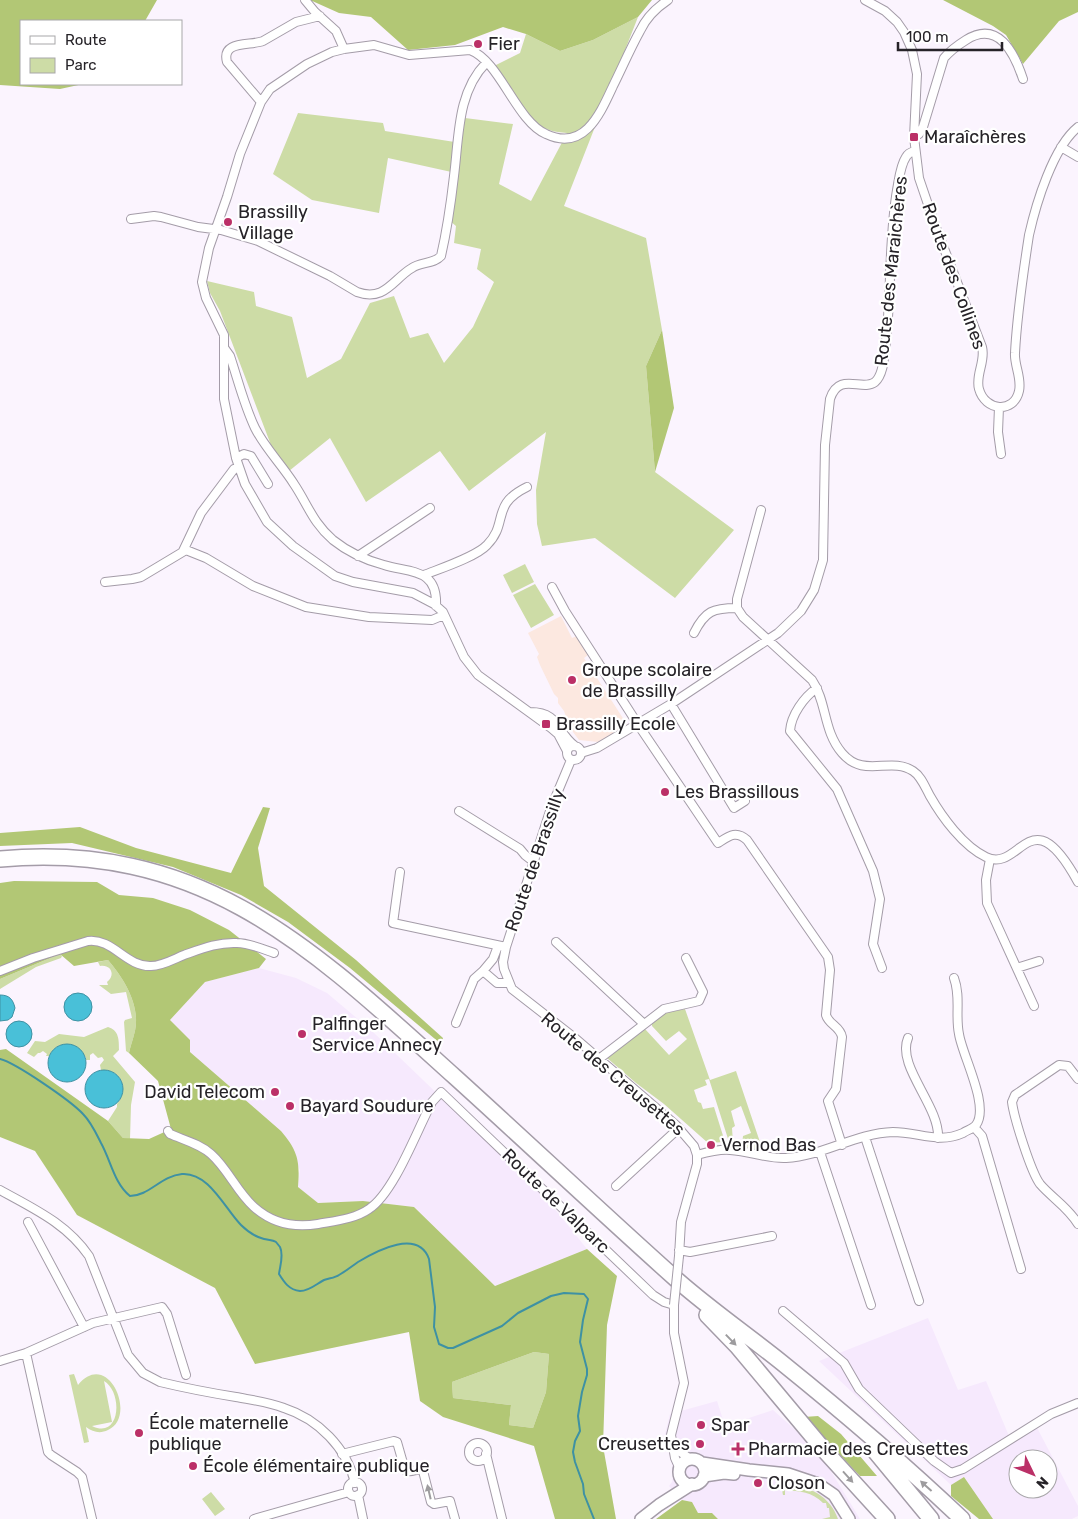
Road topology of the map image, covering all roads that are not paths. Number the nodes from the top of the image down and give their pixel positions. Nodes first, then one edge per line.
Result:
1 (305, 0) edge
2 (668, 0) edge
3 (865, 0) edge
4 (320, 16) junction
5 (344, 49) junction
6 (486, 63) junction
7 (1023, 79) dead end
8 (261, 102) junction
9 (1078, 127) edge
10 (914, 137) junction
11 (1061, 147) junction
12 (915, 151) junction
13 (1078, 157) edge
14 (131, 219) dead end
15 (215, 229) junction
16 (225, 348) junction
17 (999, 407) junction
18 (1001, 454) dead end
19 (236, 458) junction
20 (239, 467) junction
21 (268, 484) dead end
22 (527, 486) dead end
23 (430, 508) dead end
24 (761, 510) dead end
25 (183, 551) junction
26 (358, 556) junction
27 (424, 575) junction
28 (105, 582) dead end
29 (552, 587) dead end
30 (436, 606) junction
31 (737, 608) junction
32 (444, 616) junction
33 (694, 633) dead end
34 (768, 640) junction
35 (817, 688) junction
36 (671, 704) junction
37 (530, 712) junction
38 (638, 725) junction
39 (575, 746) junction
40 (567, 751) junction
41 (582, 753) junction
42 (571, 760) junction
43 (745, 802) dead end
44 (458, 811) dead end
45 (990, 858) junction
46 (0, 859) edge
47 (534, 862) junction
48 (400, 872) dead end
49 (1078, 882) edge
50 (556, 942) dead end
51 (502, 947) junction
52 (274, 953) dead end
53 (686, 958) dead end
54 (1039, 962) dead end
55 (882, 968) dead end
56 (1017, 968) junction
57 (0, 971) edge
58 (483, 971) junction
59 (954, 978) dead end
60 (508, 983) junction
61 (1034, 1006) dead end
62 (456, 1022) dead end
63 (644, 1024) junction
64 (908, 1038) dead end
65 (599, 1059) junction
66 (1078, 1080) edge
67 (974, 1127) junction
68 (679, 1128) junction
69 (168, 1131) dead end
70 (865, 1137) junction
71 (938, 1138) junction
72 (842, 1145) junction
73 (820, 1152) junction
74 (697, 1155) junction
75 (616, 1186) dead end
76 (0, 1190) edge
77 (28, 1222) dead end
78 (1078, 1224) edge
79 (772, 1236) dead end
80 (679, 1253) junction
81 (662, 1267) junction
82 (1022, 1269) dead end
83 (919, 1301) dead end
84 (674, 1305) junction
85 (871, 1305) dead end
86 (782, 1311) dead end
87 (113, 1319) junction
88 (84, 1327) junction
89 (26, 1353) junction
90 (0, 1361) edge
91 (186, 1375) dead end
92 (800, 1378) junction
93 (1078, 1403) edge
94 (674, 1447) junction
95 (342, 1454) junction
96 (486, 1454) dead end
97 (690, 1459) junction
98 (702, 1463) junction
99 (680, 1473) junction
100 (704, 1476) junction
101 (797, 1477) junction
102 (355, 1483) junction
103 (692, 1484) junction
104 (349, 1492) junction
105 (358, 1495) junction
106 (659, 1506) junction
107 (848, 1518) edge
108 (92, 1519) edge
109 (254, 1519) edge
110 (363, 1519) edge
111 (455, 1519) edge
112 (502, 1519) edge
113 (641, 1519) edge
114 (887, 1519) edge
115 (931, 1519) edge
116 (962, 1519) edge

1 - 4 street
2 - 6 street
3 - 10 street, Route des Collines
4 - 5 street
4 - 8 street
5 - 6 street
5 - 8 street
6 - 15 street
7 - 10 street
8 - 15 street
9 - 11 street, Route des Collines
10 - 12 street, Route des Collines
11 - 13 street
11 - 17 street, Route des Collines
12 - 17 street, Route des Collines
12 - 34 street, Route des Maraichères
14 - 15 street
15 - 16 street
16 - 19 street
16 - 26 street
17 - 18 street
19 - 20 street
19 - 21 street
20 - 25 street
20 - 30 street
22 - 27 street
23 - 26 street
24 - 31 street
25 - 28 street
25 - 32 street
26 - 27 street
27 - 30 street
29 - 38 street
30 - 32 street
31 - 33 street
31 - 34 street
32 - 37 street
34 - 35 street
34 - 36 street
35 - 45 street
35 - 55 street
36 - 38 street
36 - 43 street
37 - 39 street
37 - 40 street
38 - 41 street
38 - 72 street
39 - 40 street
39 - 41 street
40 - 42 street
41 - 42 street
42 - 47 street, Route de Brassilly
44 - 47 street
45 - 49 street
45 - 56 street
46 - 81 highway
47 - 51 street, Route de Brassilly
48 - 51 street
50 - 63 street
51 - 58 street
51 - 60 street, Route de Brassilly
52 - 57 street
53 - 63 street
54 - 56 street
56 - 61 street
58 - 60 street
58 - 62 street
59 - 67 street
60 - 65 street, Route des Creusettes
63 - 65 street
64 - 71 street
65 - 68 street, Route des Creusettes
66 - 78 street
67 - 71 street
67 - 82 street
68 - 74 street, Route des Creusettes
68 - 75 street
69 - 84 street, Route de Valparc
70 - 71 street
70 - 72 street
70 - 83 street
72 - 73 street
73 - 74 street
73 - 85 street
74 - 80 street, Route des Creusettes
76 - 87 street
77 - 88 street
79 - 80 street
80 - 84 street, Route des Creusettes, bridge
81 - 92 highway
81 -> 114 highway
84 - 94 street
86 - 93 street
87 - 88 street
87 - 91 street
87 - 95 street
88 - 89 street
89 - 90 street
89 - 108 street
92 - 115 highway
116 -> 92 highway
94 - 97 street
94 - 99 street
95 - 102 street
111 -> 95 street
96 - 112 street
97 - 98 main road
97 - 99 main road
98 - 100 main road
98 - 101 main road
99 - 103 main road
99 - 106 main road
100 - 101 main road
100 - 103 main road
101 - 107 main road
102 - 104 street
102 - 105 street
103 - 106 main road
104 - 105 street
104 - 109 street
105 - 110 street
106 - 113 main road

